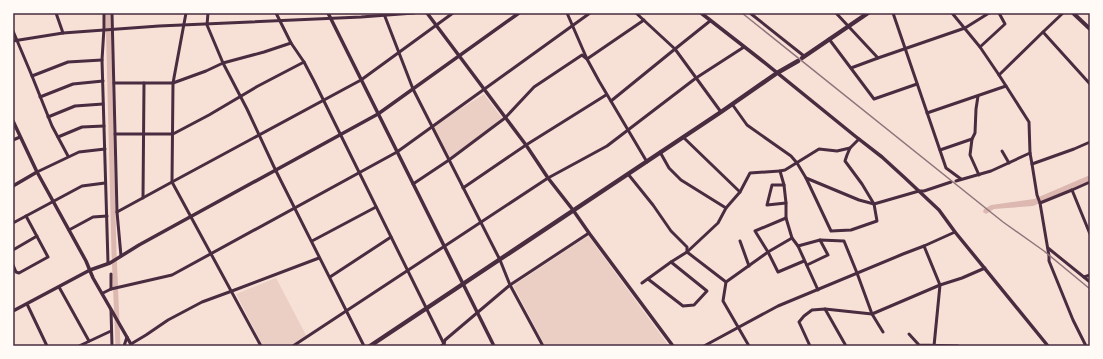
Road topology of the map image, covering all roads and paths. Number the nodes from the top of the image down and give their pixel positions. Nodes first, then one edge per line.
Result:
1 (56, 13) edge
2 (104, 13) edge
3 (112, 13) edge
4 (186, 13) edge
5 (208, 13) edge
6 (276, 13) edge
7 (328, 13) edge
8 (414, 13) edge
9 (427, 13) edge
10 (453, 13) edge
11 (518, 13) edge
12 (567, 13) edge
13 (590, 13) edge
14 (636, 13) edge
15 (701, 13) edge
16 (750, 13) edge
17 (836, 13) edge
18 (868, 13) edge
19 (893, 13) edge
20 (952, 13) edge
21 (990, 13) edge
22 (999, 13) edge
23 (1063, 13) edge
24 (1073, 13) edge
25 (384, 14) edge
26 (330, 18) junction
27 (644, 20) junction
28 (710, 20) junction
29 (280, 21) junction
30 (207, 25) junction
31 (573, 25) junction
32 (184, 26) junction
33 (436, 26) junction
34 (849, 26) junction
35 (966, 28) junction
36 (1090, 29) edge
37 (112, 30) junction
38 (13, 31) edge
39 (104, 31) junction
40 (1043, 32) junction
41 (64, 33) junction
42 (829, 39) junction
43 (15, 41) edge
44 (291, 43) junction
45 (744, 47) junction
46 (980, 47) junction
47 (674, 49) junction
48 (905, 49) junction
49 (398, 52) junction
50 (459, 56) junction
51 (801, 58) junction
52 (878, 58) junction
53 (587, 59) junction
54 (102, 60) junction
55 (304, 62) junction
56 (223, 63) junction
57 (851, 68) junction
58 (777, 73) junction
59 (999, 75) junction
60 (32, 76) junction
61 (696, 78) junction
62 (361, 80) junction
63 (103, 81) junction
64 (114, 83) junction
65 (144, 83) junction
66 (173, 83) junction
67 (917, 84) junction
68 (1090, 84) edge
69 (1006, 86) junction
70 (413, 89) junction
71 (484, 89) junction
72 (606, 95) junction
73 (978, 96) junction
74 (40, 97) junction
75 (240, 97) junction
76 (323, 100) junction
77 (611, 101) junction
78 (103, 104) junction
79 (732, 104) junction
80 (721, 112) junction
81 (927, 113) junction
82 (378, 114) junction
83 (48, 116) junction
84 (505, 118) junction
85 (13, 120) edge
86 (104, 126) junction
87 (432, 127) junction
88 (628, 130) junction
89 (115, 134) junction
90 (143, 134) junction
91 (173, 134) junction
92 (258, 135) junction
93 (340, 135) junction
94 (20, 137) junction
95 (58, 137) junction
96 (682, 138) junction
97 (972, 139) junction
98 (13, 140) edge
99 (860, 140) junction
100 (1090, 142) edge
101 (526, 145) junction
102 (850, 148) junction
103 (104, 149) junction
104 (940, 150) junction
105 (1002, 151) dead end
106 (397, 152) junction
107 (660, 152) junction
108 (1030, 154) junction
109 (68, 156) junction
110 (449, 160) junction
111 (647, 162) junction
112 (797, 162) junction
113 (1009, 163) junction
114 (1032, 164) junction
115 (276, 169) junction
116 (780, 171) junction
117 (37, 172) junction
118 (359, 173) junction
119 (628, 174) junction
120 (979, 175) junction
121 (548, 178) junction
122 (806, 178) junction
123 (961, 179) junction
124 (956, 180) dead end
125 (172, 182) junction
126 (951, 182) dead end
127 (1090, 182) edge
128 (105, 183) junction
129 (413, 184) junction
130 (784, 185) junction
131 (13, 186) edge
132 (463, 188) junction
133 (1072, 190) junction
134 (919, 191) junction
135 (740, 192) junction
136 (143, 198) junction
137 (53, 201) junction
138 (786, 203) junction
139 (1040, 203) junction
140 (874, 204) junction
141 (294, 207) junction
142 (376, 207) junction
143 (726, 208) junction
144 (573, 210) junction
145 (117, 212) junction
146 (26, 216) junction
147 (107, 216) junction
148 (190, 217) junction
149 (786, 218) junction
150 (13, 223) edge
151 (480, 223) junction
152 (69, 230) junction
153 (955, 232) junction
154 (589, 233) junction
155 (1090, 234) edge
156 (37, 236) junction
157 (391, 237) junction
158 (792, 238) junction
159 (820, 240) junction
160 (312, 241) junction
161 (740, 242) dead end
162 (444, 246) junction
163 (798, 246) junction
164 (924, 246) junction
165 (1048, 248) junction
166 (13, 250) edge
167 (687, 252) junction
168 (768, 252) junction
169 (211, 254) junction
170 (120, 257) junction
171 (320, 258) junction
172 (500, 260) junction
173 (804, 261) junction
174 (671, 262) junction
175 (109, 263) junction
176 (13, 265) edge
177 (807, 265) junction
178 (749, 266) junction
179 (985, 268) junction
180 (90, 270) junction
181 (408, 271) junction
182 (857, 273) junction
183 (111, 274) dead end
184 (1090, 275) edge
185 (330, 277) junction
186 (1084, 278) junction
187 (648, 279) junction
188 (726, 282) junction
189 (1090, 282) edge
190 (642, 283) dead end
191 (463, 284) junction
192 (510, 285) junction
193 (940, 285) junction
194 (59, 287) junction
195 (111, 288) junction
196 (818, 290) junction
197 (232, 291) junction
198 (103, 292) junction
199 (27, 304) junction
200 (111, 309) junction
201 (426, 309) junction
202 (825, 309) junction
203 (13, 311) edge
204 (346, 311) junction
205 (477, 313) junction
206 (872, 314) junction
207 (738, 328) junction
208 (111, 331) junction
209 (883, 332) dead end
210 (909, 334) dead end
211 (127, 337) junction
212 (89, 341) junction
213 (132, 345) edge
214 (443, 345) edge
215 (47, 346) edge
216 (79, 346) edge
217 (112, 346) edge
218 (124, 346) edge
219 (261, 346) edge
220 (293, 346) edge
221 (364, 346) edge
222 (370, 346) edge
223 (494, 346) edge
224 (543, 346) edge
225 (673, 346) edge
226 (704, 346) edge
227 (749, 346) edge
228 (810, 346) edge
229 (846, 346) edge
230 (934, 346) edge
231 (958, 346) edge
232 (1048, 346) edge
233 (1086, 346) edge

1 - 41 street
2 - 39 street
3 - 37 street
4 - 32 street
5 - 30 street
6 - 29 street
7 - 26 street
8 - 25 street
9 - 33 street
10 - 33 street
11 - 50 street
12 - 31 street
13 - 31 street
14 - 27 street
15 - 28 street
16 - 51 street
17 - 34 street
18 - 34 main road
19 - 48 street
20 - 35 street
21 - 35 street
22 - 46 street
23 - 40 street
24 - 36 main road
25 - 26 street
25 - 49 street
26 - 29 street
26 - 62 street
27 - 47 street
27 - 53 street
28 - 45 street
28 - 47 street
29 - 30 street
29 - 44 street
30 - 32 street
30 - 56 street
31 - 53 street
31 - 71 street
32 - 37 street
32 - 66 street
33 - 49 street
33 - 50 street
34 - 42 main road
34 - 52 street
35 - 46 street
35 - 48 street
37 - 39 street
37 - 64 street
38 - 43 street
39 - 41 street
39 - 54 street
40 - 59 street
40 - 68 street
41 - 43 street
42 - 51 main road
42 - 57 street
43 - 60 street
44 - 55 street
44 - 56 street
45 - 58 street
45 - 61 street
46 - 59 street
47 - 61 street
47 - 77 street
48 - 52 street
48 - 67 street
49 - 62 street
49 - 70 street
50 - 70 street
50 - 71 street
51 - 58 main road
52 - 57 street
53 - 72 street
53 - 84 street
54 - 60 street
54 - 63 street
55 - 75 street
55 - 76 street
56 - 66 street
56 - 75 street
57 - 67 street
58 - 79 main road
58 - 99 street
59 - 69 street
60 - 74 street
61 - 80 street
61 - 88 street
62 - 76 street
62 - 82 street
63 - 74 street
63 - 78 street
64 - 65 street
64 - 89 street
65 - 66 street
65 - 90 street
66 - 91 street
67 - 81 street
69 - 73 street
69 - 108 street
70 - 82 street
70 - 87 street
71 - 84 street
71 - 87 street
72 - 77 street
72 - 101 street
73 - 81 street
73 - 97 street
74 - 83 street
75 - 91 street
75 - 92 street
76 - 92 street
76 - 93 street
77 - 88 street
78 - 83 street
78 - 86 street
79 - 80 main road
79 - 112 street
80 - 96 main road
81 - 104 street
82 - 93 street
82 - 106 street
83 - 95 street
84 - 101 street
84 - 110 street
85 - 94 street
86 - 95 street
86 - 103 street
87 - 106 street
87 - 110 street
88 - 111 street
88 - 121 street
89 - 90 street
89 - 145 street
90 - 91 street
90 - 136 street
91 - 125 street
92 - 115 street
92 - 125 street
93 - 115 street
93 - 118 street
94 - 98 street
94 - 117 street
95 - 109 street
96 - 107 main road
96 - 135 street
97 - 104 street
97 - 120 street
99 - 102 street
99 - 134 street
100 - 114 street
101 - 121 street
101 - 132 street
102 - 112 street
102 - 140 street
103 - 109 street
103 - 128 street
104 - 123 street
105 - 113 street
106 - 118 street
106 - 129 street
107 - 111 main road
107 - 143 street
108 - 113 street
108 - 114 street
109 - 117 street
110 - 129 street
110 - 132 street
111 - 119 main road
112 - 116 street
112 - 122 street
113 - 120 street
114 - 139 street
115 - 141 street
115 - 148 street
116 - 130 street
116 - 135 street
117 - 131 street
117 - 137 street
118 - 141 street
118 - 142 street
119 - 144 main road
119 - 167 street
120 - 123 street
121 - 144 street
121 - 151 street
122 - 140 street
122 - 140 street
123 - 124 street
125 - 136 street
125 - 148 street
126 - 134 street
127 - 133 street
128 - 137 street
128 - 147 street
129 - 162 street
130 - 138 street
130 - 138 street
132 - 151 street
133 - 139 street
133 - 155 street
134 - 140 street
134 - 153 street
135 - 143 street
136 - 145 street
137 - 146 street
137 - 152 street
138 - 149 street
139 - 165 street
141 - 160 street
141 - 169 street
142 - 157 street
142 - 160 street
143 - 167 street
144 - 154 street
144 - 172 main road
145 - 170 street
146 - 150 street
146 - 156 street
147 - 152 street
147 - 175 street
148 - 169 street
148 - 170 street
149 - 158 street
149 - 168 street
151 - 162 street
151 - 172 street
152 - 180 street
153 - 164 street
153 - 179 street
154 - 192 street
154 - 225 street
156 - 166 street
156 - 176 street
157 - 181 street
157 - 185 street
158 - 163 street
158 - 168 street
159 - 163 street
159 - 177 street
159 - 182 street
160 - 171 street
161 - 178 street
162 - 181 street
162 - 191 street
163 - 173 street
164 - 182 street
164 - 193 street
165 - 186 street
165 - 233 street
167 - 174 street
167 - 188 street
168 - 173 street
168 - 178 street
169 - 195 street
169 - 197 street
170 - 175 street
171 - 185 street
171 - 197 street
172 - 191 main road
172 - 192 street
173 - 177 street
174 - 187 street
174 - 187 street
175 - 180 street
177 - 196 street
178 - 188 street
179 - 193 street
179 - 232 street
180 - 194 street
180 - 198 street
181 - 201 street
181 - 204 street
182 - 196 street
182 - 206 street
183 - 195 street
184 - 186 street
185 - 204 street
186 - 189 street
187 - 190 street
188 - 207 street
191 - 201 main road
191 - 205 street
192 - 205 street
192 - 224 street
193 - 206 street
193 - 230 street
194 - 199 street
194 - 212 street
195 - 198 street
196 - 207 street
197 - 213 street
197 - 219 street
198 - 200 street
199 - 203 street
199 - 215 street
200 - 208 street
200 - 211 street
201 - 214 street
201 - 222 main road
202 - 206 street
202 - 228 street
202 - 229 street
204 - 220 street
204 - 221 street
205 - 214 street
205 - 223 street
206 - 209 street
207 - 226 street
207 - 227 street
208 - 212 street
208 - 217 street
210 - 230 street
211 - 213 street
211 - 218 street
212 - 216 street
230 - 231 street

